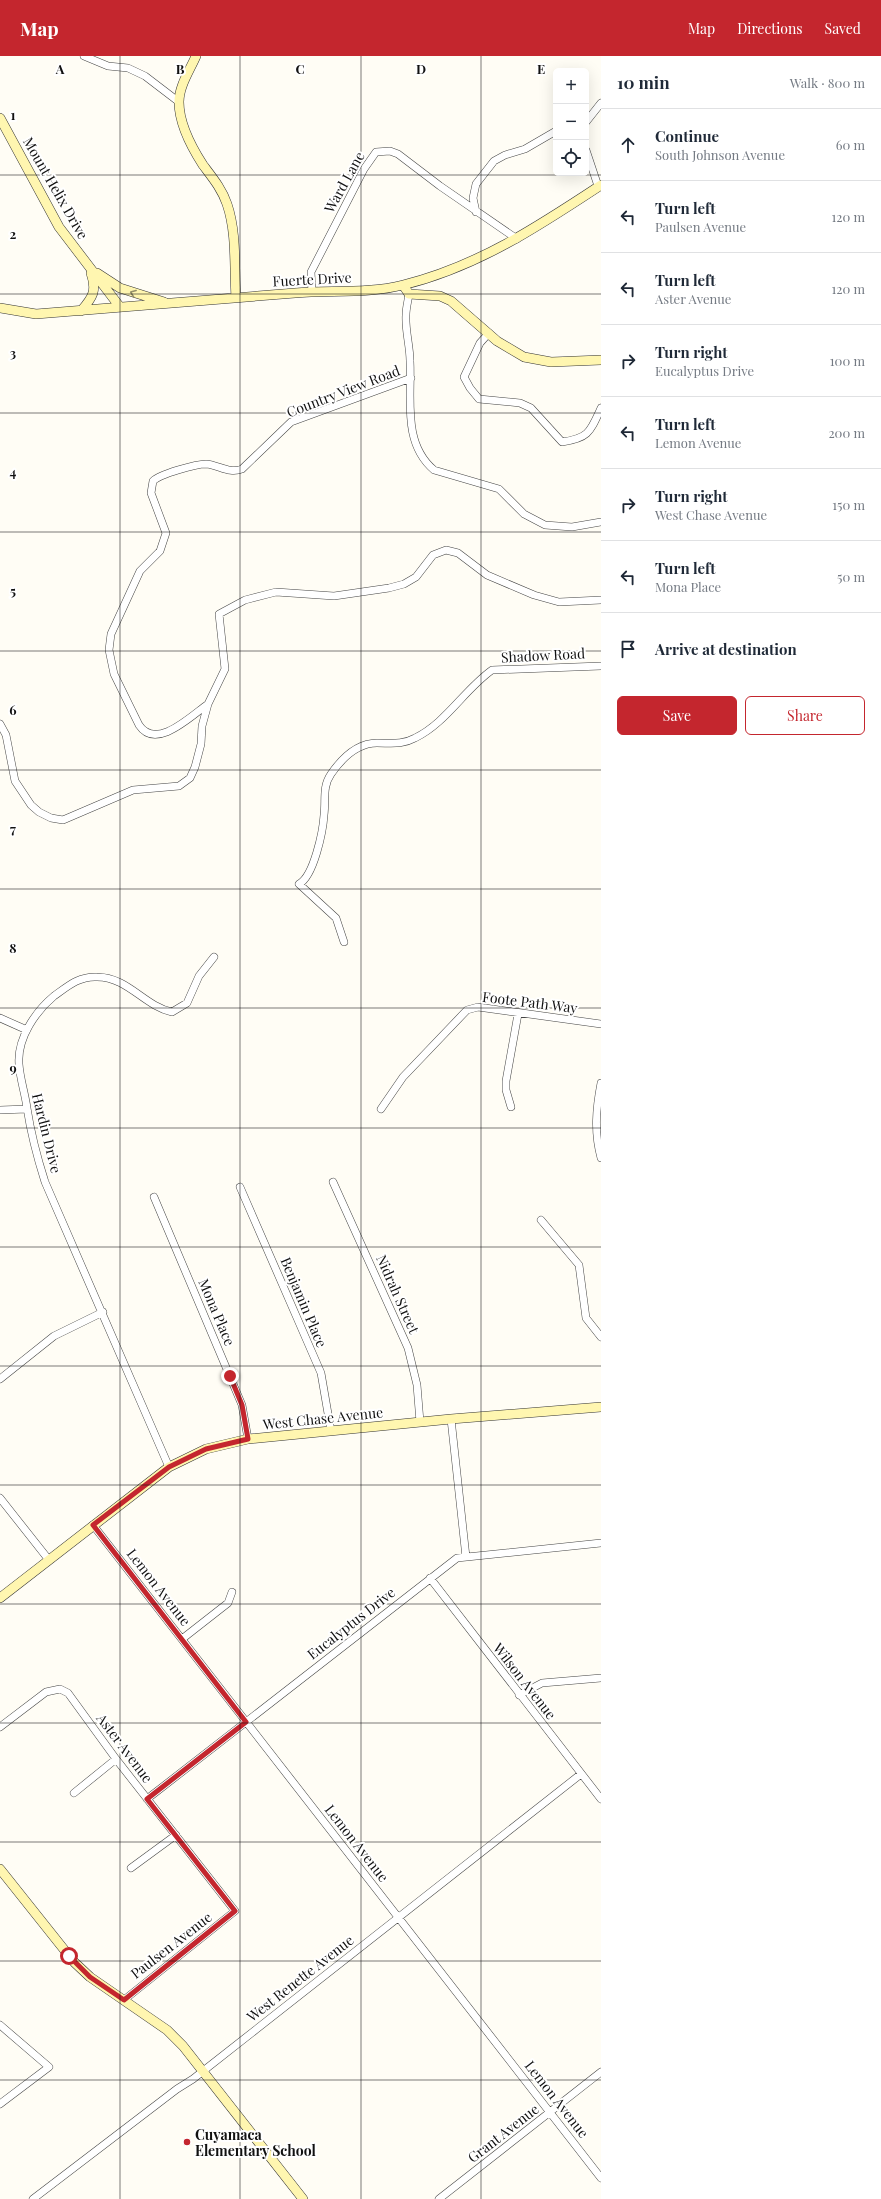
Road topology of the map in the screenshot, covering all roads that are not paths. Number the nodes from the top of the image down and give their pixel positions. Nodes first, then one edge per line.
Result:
1 (84, 56) edge
2 (196, 56) edge
3 (179, 102) junction
4 (601, 103) edge
5 (0, 118) edge
6 (589, 118) edge
7 (553, 133) edge
8 (589, 158) edge
9 (600, 186) edge
10 (476, 212) junction
11 (517, 239) junction
12 (89, 268) junction
13 (403, 285) junction
14 (312, 292) junction
15 (410, 294) junction
16 (236, 298) junction
17 (170, 303) junction
18 (120, 307) junction
19 (0, 308) edge
20 (81, 311) junction
21 (489, 334) junction
22 (601, 360) edge
23 (411, 378) junction
24 (601, 408) edge
25 (601, 522) edge
26 (601, 600) edge
27 (601, 666) edge
28 (208, 704) junction
29 (0, 724) edge
30 (344, 942) dead end
31 (214, 957) dead end
32 (518, 1014) junction
33 (0, 1018) edge
34 (601, 1024) edge
35 (27, 1030) junction
36 (601, 1083) edge
37 (511, 1107) dead end
38 (27, 1109) junction
39 (381, 1109) dead end
40 (0, 1110) edge
41 (601, 1158) edge
42 (333, 1182) dead end
43 (240, 1187) dead end
44 (154, 1197) dead end
45 (541, 1220) dead end
46 (103, 1312) junction
47 (601, 1337) edge
48 (0, 1379) edge
49 (601, 1407) edge
50 (451, 1419) junction
51 (420, 1422) junction
52 (331, 1432) junction
53 (248, 1439) junction
54 (169, 1467) junction
55 (0, 1498) edge
56 (93, 1525) junction
57 (601, 1543) edge
58 (466, 1557) junction
59 (49, 1560) junction
60 (430, 1578) junction
61 (232, 1592) dead end
62 (0, 1598) edge
63 (182, 1639) junction
64 (601, 1678) edge
65 (519, 1695) junction
66 (246, 1722) junction
67 (0, 1727) edge
68 (116, 1759) junction
69 (581, 1774) junction
70 (74, 1793) dead end
71 (147, 1799) junction
72 (601, 1799) edge
73 (176, 1835) junction
74 (0, 1868) edge
75 (132, 1868) dead end
76 (235, 1911) joint
77 (398, 1918) junction
78 (124, 2000) junction
79 (0, 2025) edge
80 (203, 2071) junction
81 (601, 2072) edge
82 (0, 2104) edge
83 (550, 2112) junction
84 (601, 2178) edge
85 (33, 2199) edge
86 (303, 2199) edge
87 (439, 2199) edge

1 - 3 street
2 - 3 main road
3 - 16 main road
4 - 6 street
5 - 12 main road, Mount Helix Drive
7 - 10 street
8 - 9 street
9 - 11 main road, Fuerte Drive
10 - 11 street, Ward Lane
10 - 14 street, Ward Lane
11 - 13 main road, Fuerte Drive
17 -> 12 main road
12 - 18 main road, Mount Helix Drive
12 - 20 main road
13 - 14 main road, Fuerte Drive
13 - 15 main road
14 - 16 main road, Fuerte Drive
15 - 21 main road
15 - 23 street
16 - 17 main road, Fuerte Drive
17 - 18 main road, Fuerte Drive
18 - 20 main road, Fuerte Drive
19 - 20 main road, Fuerte Drive
21 - 22 main road
21 - 24 street
23 - 25 street
23 - 28 street, Country View Road
26 - 28 street
27 - 30 street, Shadow Road
28 - 29 street
31 - 35 street, Hardin Drive
32 - 34 street, Foote Path Way
32 - 37 street
32 - 39 street, Foote Path Way
33 - 35 street
35 - 38 street, Hardin Drive
36 - 41 street
38 - 40 street
38 - 46 street, Hardin Drive
42 - 51 street, Nidrah Street
43 - 52 street, Benjamin Place
44 - 53 street, Mona Place
45 - 47 street
46 - 48 street
46 - 54 street, Hardin Drive
49 - 50 main road, West Chase Avenue
50 - 51 main road, West Chase Avenue
50 - 58 street
51 - 52 main road, West Chase Avenue
52 - 53 main road, West Chase Avenue
53 - 54 main road, West Chase Avenue
54 - 56 main road, West Chase Avenue
55 - 59 street
56 - 59 main road, West Chase Avenue
56 - 63 street, Lemon Avenue
57 - 58 street, Eucalyptus Drive
58 - 60 street, Eucalyptus Drive
59 - 62 main road, West Chase Avenue
60 - 65 street, Wilson Avenue
60 - 66 street, Eucalyptus Drive
61 - 63 street
63 - 66 street, Lemon Avenue
64 - 65 street
65 - 69 street, Wilson Avenue
66 - 71 street, Eucalyptus Drive
66 - 77 street, Lemon Avenue
67 - 68 street, Aster Avenue
68 - 70 street
68 - 71 street, Aster Avenue
69 - 72 street, Wilson Avenue
69 - 77 street, West Renette Avenue
71 - 73 street, Aster Avenue
73 - 75 street
73 - 76 street, Aster Avenue
74 - 78 main road
76 - 78 street, Paulsen Avenue
77 - 80 street, West Renette Avenue
77 - 83 street, Lemon Avenue
78 - 80 main road
79 - 82 street
80 - 85 street, West Renette Avenue
80 - 86 main road
81 - 83 street, Grant Avenue
83 - 84 street, Lemon Avenue
83 - 87 street, Grant Avenue

